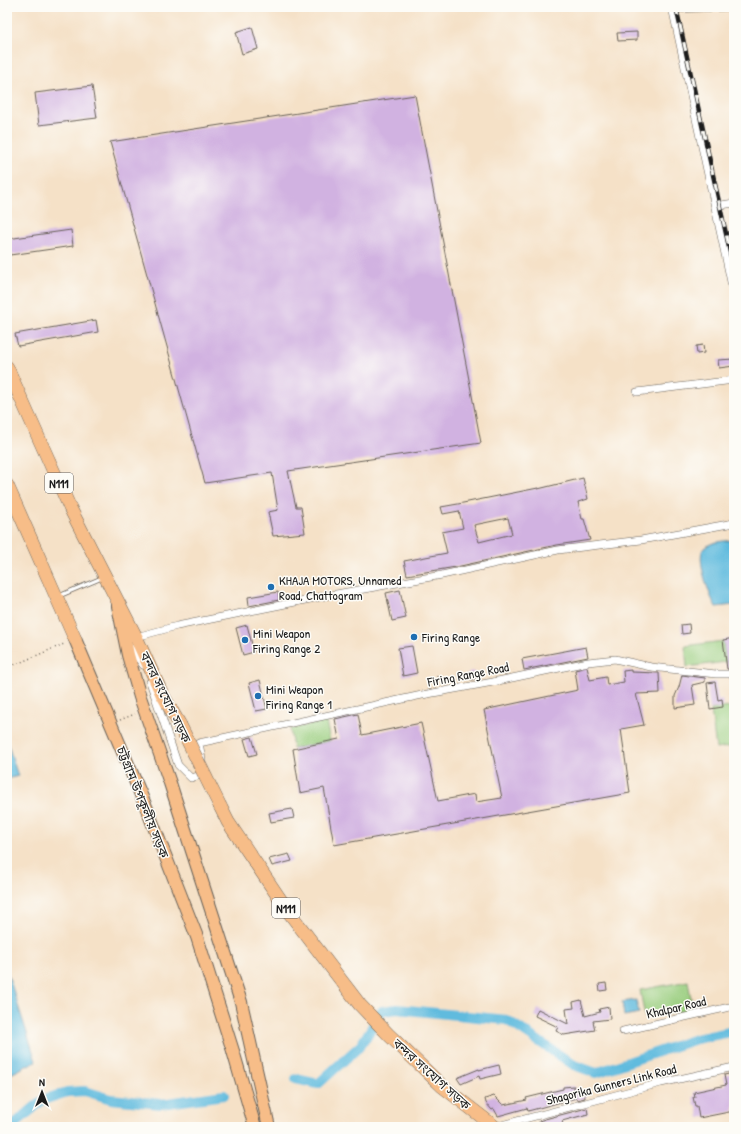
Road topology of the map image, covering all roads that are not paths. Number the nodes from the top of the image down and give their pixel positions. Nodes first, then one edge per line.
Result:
1 (734, 7) edge
2 (672, 8) edge
3 (734, 203) edge
4 (715, 206) junction
5 (734, 296) edge
6 (7, 367) edge
7 (734, 380) edge
8 (637, 392) dead end
9 (7, 485) edge
10 (734, 523) edge
11 (105, 577) junction
12 (56, 597) junction
13 (75, 639) joint
14 (131, 639) junction
15 (143, 666) junction
16 (734, 674) edge
17 (134, 676) junction
18 (734, 1006) edge
19 (623, 1031) dead end
20 (734, 1067) edge
21 (255, 1127) edge
22 (269, 1127) edge
23 (495, 1127) edge

1 - 2 street
2 - 4 street
3 - 4 street
4 - 5 street
6 - 11 highway, বন্দর সংযোগ সড়ক / N111
7 - 8 street
9 - 12 highway, চট্টগ্রাম উপকূলীয় সড়ক
10 - 14 street
11 - 12 lane
11 - 14 highway, বন্দর সংযোগ সড়ক / N111
12 - 13 highway, চট্টগ্রাম উপকূলীয় সড়ক
13 - 21 main road, চট্টগ্রাম উপকূলীয় সড়ক
14 - 15 street
14 - 17 main road
14 - 23 highway, বন্দর সংযোগ সড়ক / N111, bridge
15 - 16 street, Firing Range Road
15 - 17 street
17 - 22 main road
18 - 19 street, Khalpar Road
20 - 23 street, Shagorika Gunners Link Road

